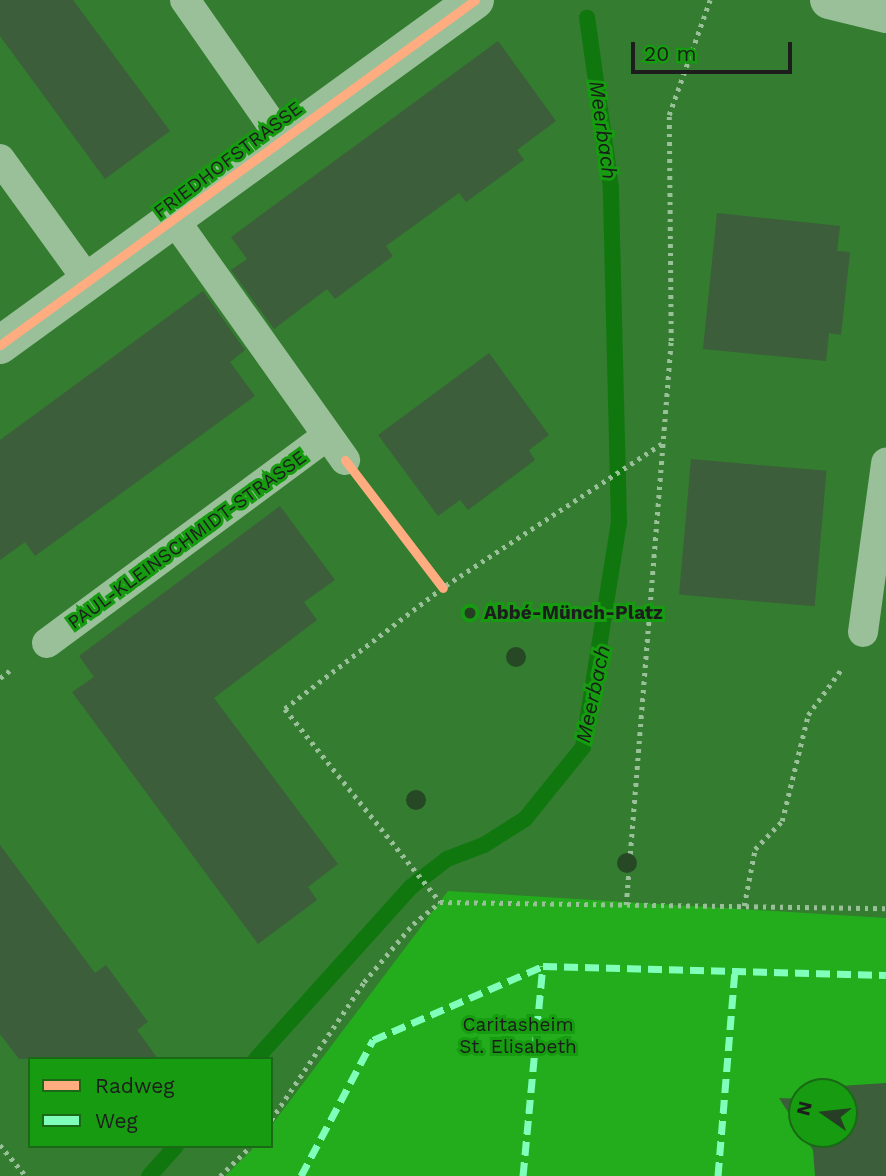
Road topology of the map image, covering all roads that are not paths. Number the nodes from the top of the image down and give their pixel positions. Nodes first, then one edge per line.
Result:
1 (185, 0) edge
2 (475, 0) edge
3 (829, 0) edge
4 (886, 14) edge
5 (282, 139) junction
6 (0, 159) edge
7 (176, 222) junction
8 (89, 282) junction
9 (0, 345) edge
10 (327, 436) junction
11 (345, 460) dead end
12 (886, 463) edge
13 (863, 632) road end
14 (47, 643) dead end

1 - 5 lane
2 - 5 street, FRIEDHOFSTRASSE
3 - 4 street
5 - 7 street, FRIEDHOFSTRASSE
6 - 8 lane
7 - 8 street, FRIEDHOFSTRASSE
7 - 10 lane
8 - 9 street, FRIEDHOFSTRASSE
10 - 11 lane
10 - 14 lane, PAUL-KLEINSCHMIDT-STRASSE
12 - 13 lane

